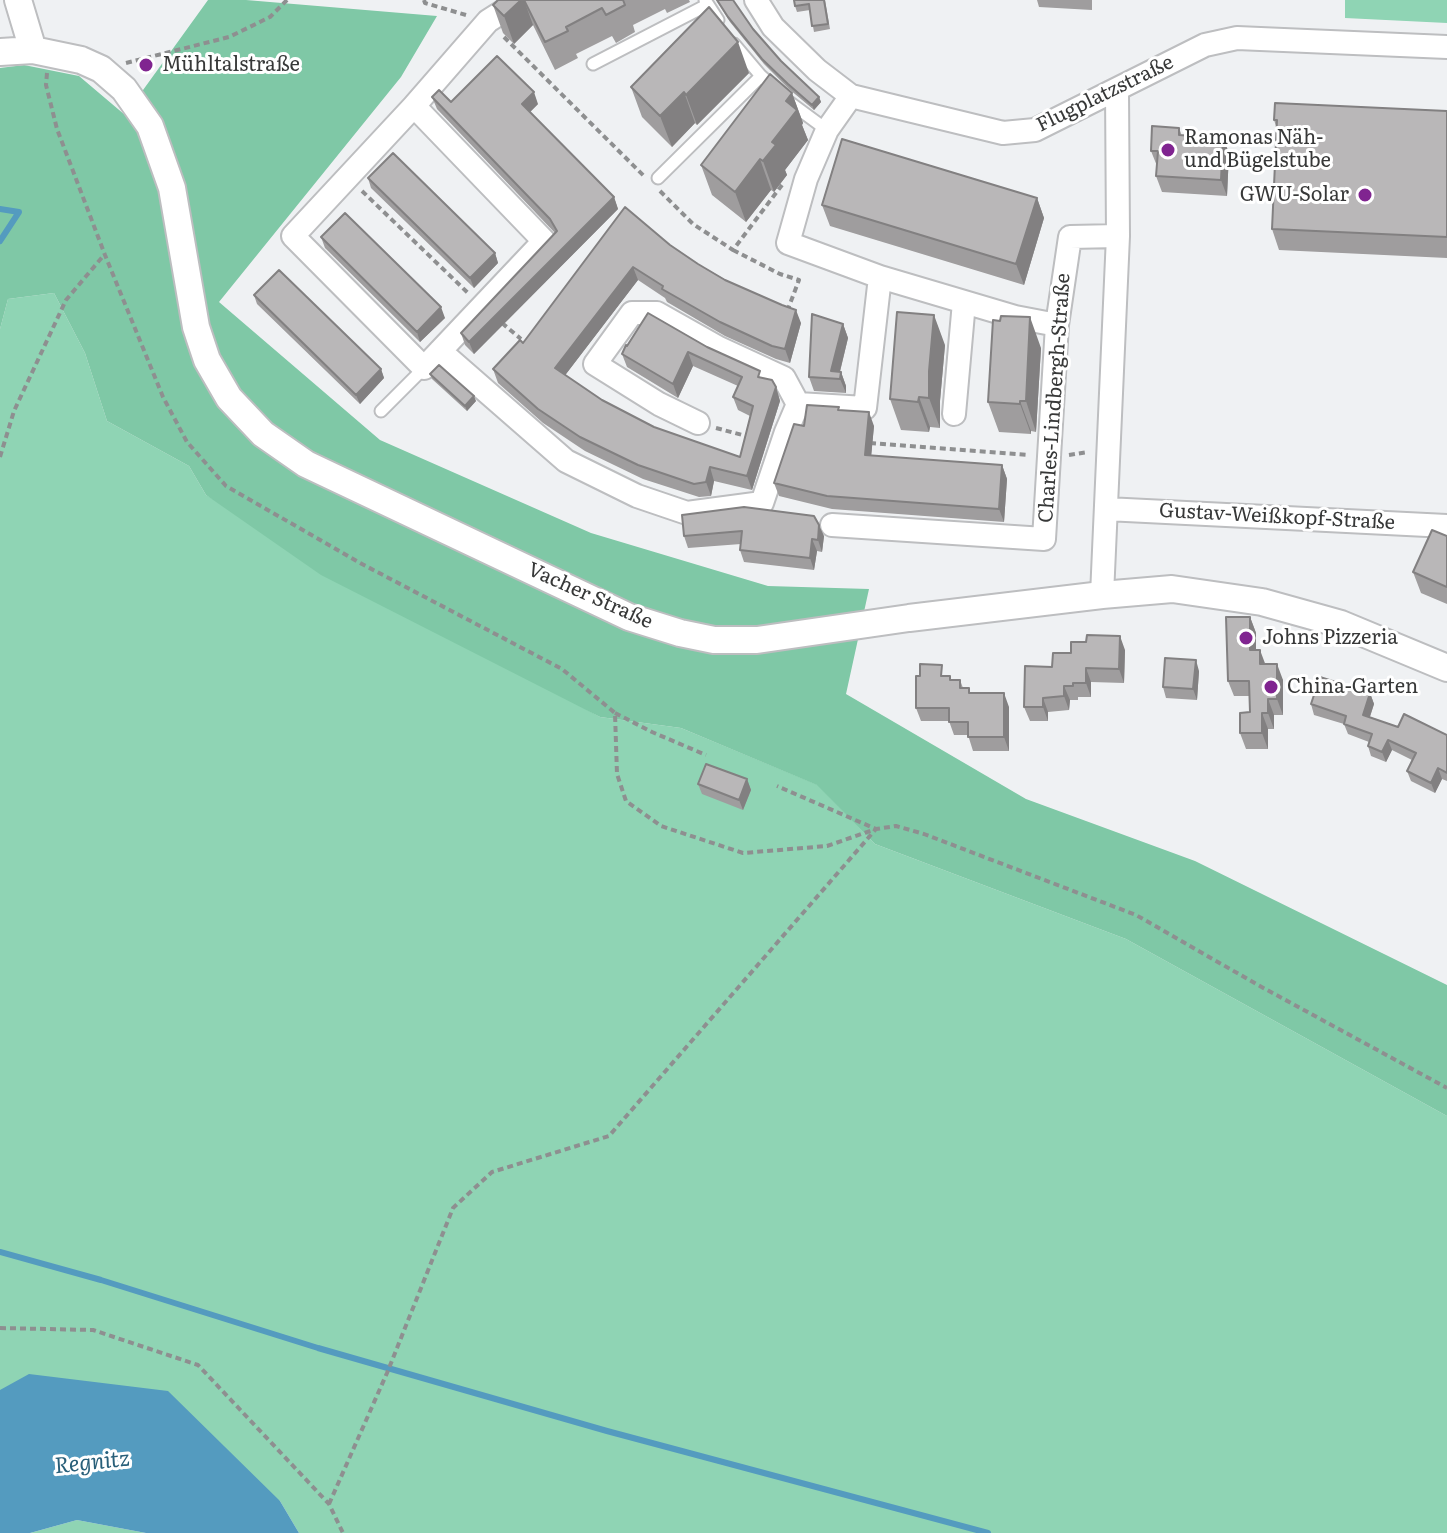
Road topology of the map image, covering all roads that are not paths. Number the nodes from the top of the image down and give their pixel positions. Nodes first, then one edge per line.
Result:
1 (18, 0) edge
2 (521, 0) edge
3 (756, 0) edge
4 (706, 2) edge
5 (1447, 47) edge
6 (33, 50) junction
7 (0, 52) edge
8 (593, 64) dead end
9 (761, 76) junction
10 (1117, 91) junction
11 (851, 96) junction
12 (414, 106) junction
13 (827, 130) junction
14 (655, 182) road end
15 (1118, 236) junction
16 (880, 277) junction
17 (964, 302) junction
18 (1057, 325) junction
19 (440, 351) junction
20 (424, 368) junction
21 (798, 404) junction
22 (381, 411) dead end
23 (954, 414) dead end
24 (698, 423) road end
25 (1106, 509) junction
26 (832, 525) dead end
27 (1447, 526) edge
28 (1102, 595) junction
29 (1447, 668) edge

1 - 6 street
2 - 12 street
3 - 11 street, Flugplatzstraße
4 - 8 lane
4 - 9 lane
5 - 10 street, Flugplatzstraße
6 - 7 street, Vacher Straße
6 - 28 street, Vacher Straße
9 - 13 lane
9 - 14 lane
10 - 11 street, Flugplatzstraße
10 - 15 street
11 - 13 street
12 - 19 street
12 - 20 street
13 - 16 street
15 - 18 street, Charles-Lindbergh-Straße
15 - 25 street
16 - 17 street
16 - 21 street
17 - 18 street
17 - 23 street
18 - 26 street, Charles-Lindbergh-Straße
19 - 20 street
19 - 21 street
20 - 22 lane
21 - 24 street
25 - 27 street, Gustav-Weißkopf-Straße
25 - 28 street
28 - 29 street, Vacher Straße

